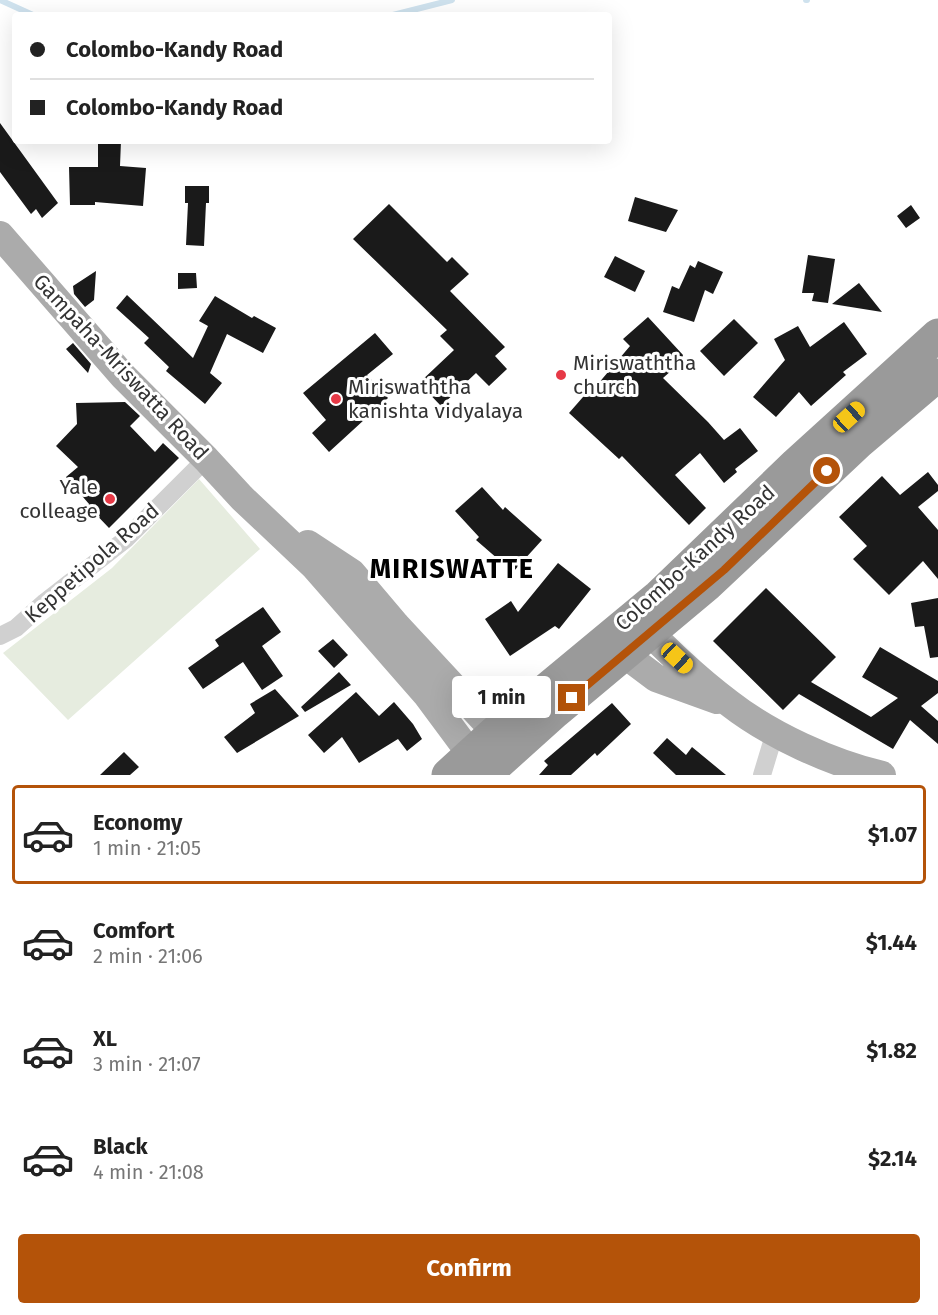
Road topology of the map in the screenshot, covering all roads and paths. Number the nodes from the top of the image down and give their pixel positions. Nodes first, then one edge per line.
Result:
1 (0, 235) edge
2 (938, 335) edge
3 (938, 375) edge
4 (206, 459) junction
5 (242, 498) junction
6 (642, 624) junction
7 (0, 636) edge
8 (616, 646) junction
9 (730, 704) junction
10 (775, 732) junction
11 (504, 741) junction
12 (472, 770) edge
13 (762, 775) edge
14 (882, 775) edge

1 - 4 main road, Gampaha-Mriswatta Road
2 - 6 highway, Colombo-Kandy Road
3 - 6 highway, Colombo-Kandy Road
4 - 5 main road, Gampaha-Mriswatta Road
4 - 7 street, Keppetipola Road
5 - 11 main road, Gampaha-Mriswatta Road
5 - 12 main road, Gampaha-Mriswatta Road
6 - 8 highway, Colombo-Kandy Road
6 - 9 main road
8 - 9 main road
8 - 11 highway, Colombo-Kandy Road
9 - 10 main road
10 - 13 street
10 - 14 main road
11 - 12 highway, Colombo-Kandy Road

